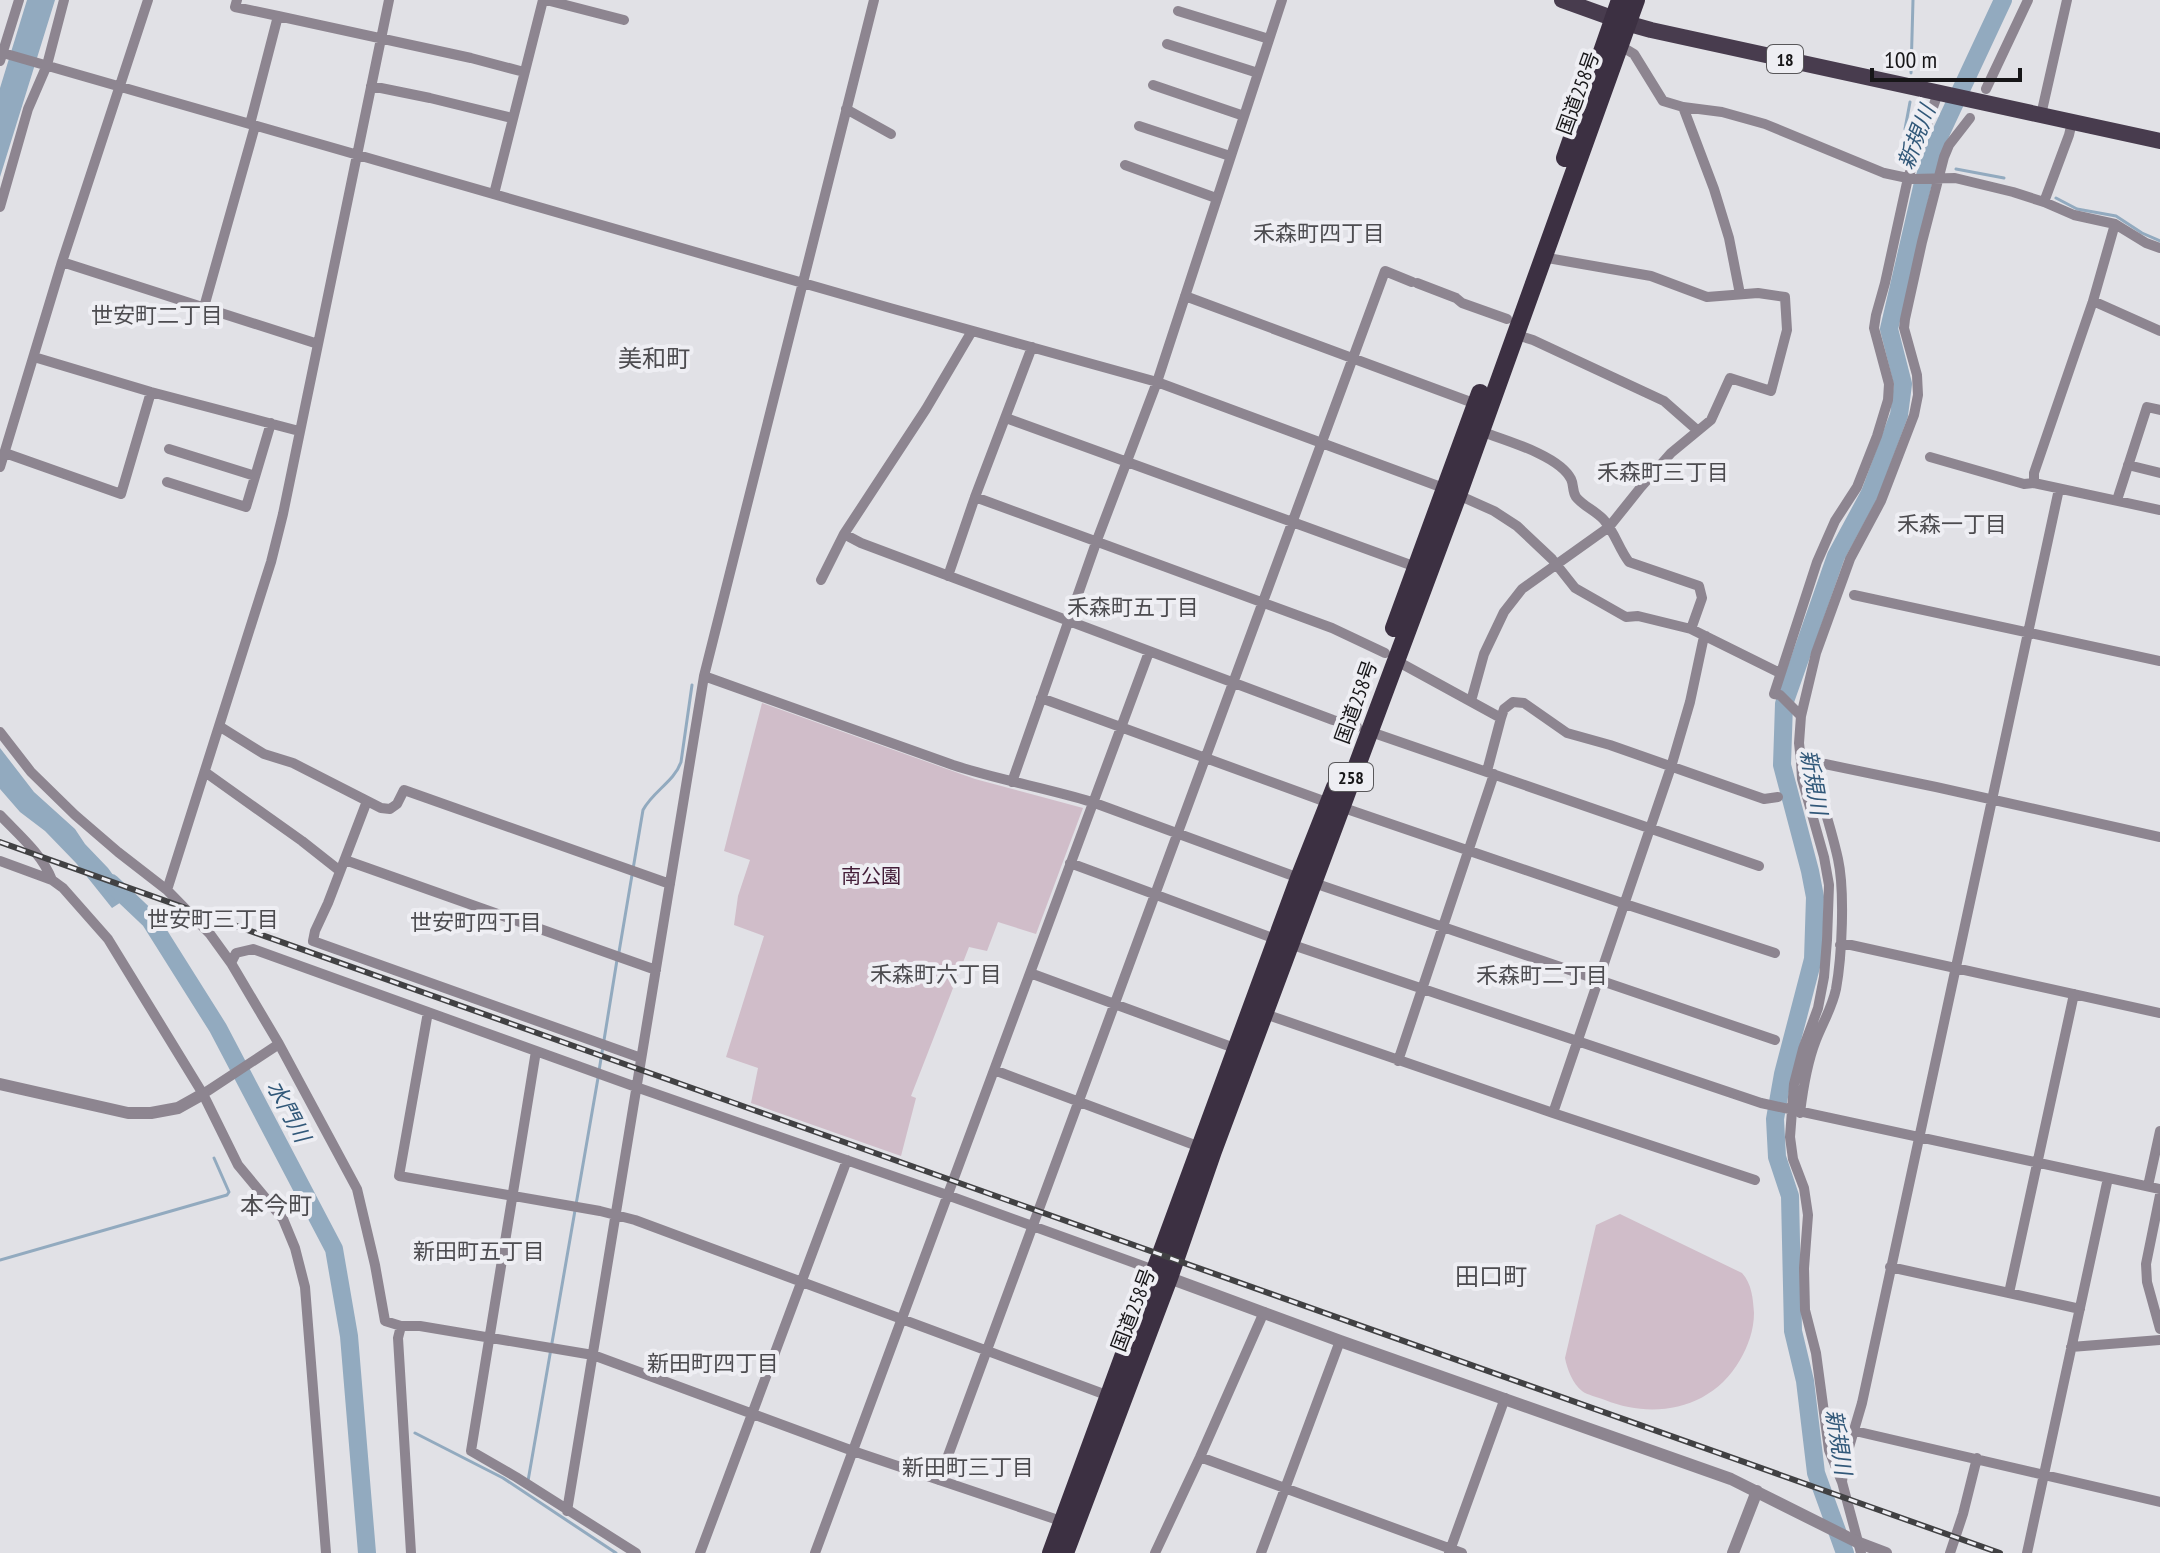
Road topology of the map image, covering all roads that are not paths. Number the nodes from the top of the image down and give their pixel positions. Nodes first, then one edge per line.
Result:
1 (19, 0) edge
2 (64, 0) edge
3 (148, 0) edge
4 (237, 0) edge
5 (389, 0) edge
6 (544, 0) edge
7 (874, 0) edge
8 (1282, 0) edge
9 (1562, 0) edge
10 (1620, 0) edge
11 (1636, 0) edge
12 (2028, 0) edge
13 (2067, 0) edge
14 (1178, 11) dead end
15 (278, 16) junction
16 (624, 20) dead end
17 (1619, 21) junction
18 (381, 38) junction
19 (1269, 39) junction
20 (1167, 44) dead end
21 (1619, 45) junction
22 (4, 56) edge
23 (43, 64) junction
24 (524, 72) junction
25 (1258, 73) junction
26 (1153, 85) dead end
27 (371, 86) junction
28 (121, 87) junction
29 (1986, 89) dead end
30 (1941, 94) junction
31 (1683, 107) junction
32 (846, 109) junction
33 (2041, 115) junction
34 (1244, 116) junction
35 (512, 118) junction
36 (1970, 118) dead end
37 (2072, 122) junction
38 (253, 125) junction
39 (1139, 126) dead end
40 (891, 134) dead end
41 (2160, 141) edge
42 (357, 155) junction
43 (1230, 156) junction
44 (1125, 165) dead end
45 (1910, 178) junction
46 (1936, 178) junction
47 (494, 194) junction
48 (1216, 198) junction
49 (2044, 202) junction
50 (0, 207) edge
51 (2115, 224) junction
52 (2160, 248) edge
53 (1542, 257) junction
54 (62, 262) junction
55 (802, 282) junction
56 (1740, 294) junction
57 (1185, 296) junction
58 (2093, 301) junction
59 (204, 307) junction
60 (1511, 326) junction
61 (972, 331) junction
62 (2160, 331) edge
63 (318, 344) junction
64 (1032, 347) junction
65 (34, 357) junction
66 (1354, 358) junction
67 (1157, 382) junction
68 (151, 392) junction
69 (1476, 404) junction
70 (2160, 410) edge
71 (1006, 418) junction
72 (271, 423) junction
73 (1697, 430) junction
74 (299, 431) junction
75 (1480, 431) junction
76 (1323, 443) junction
77 (169, 449) dead end
78 (5, 453) junction
79 (1930, 457) dead end
80 (1127, 461) junction
81 (2128, 465) junction
82 (0, 467) edge
83 (2160, 473) edge
84 (255, 476) junction
85 (167, 482) dead end
86 (2034, 483) junction
87 (2059, 489) junction
88 (1451, 492) junction
89 (975, 497) junction
90 (2117, 500) junction
91 (2160, 510) edge
92 (1293, 522) junction
93 (1609, 527) junction
94 (844, 534) junction
95 (1097, 540) junction
96 (1557, 565) junction
97 (1416, 567) junction
98 (948, 576) junction
99 (821, 580) dead end
100 (1854, 595) dead end
101 (1262, 603) junction
102 (1068, 622) junction
103 (1691, 629) junction
104 (2028, 633) junction
105 (1706, 636) junction
106 (1149, 652) junction
107 (1390, 657) junction
108 (2160, 661) edge
109 (1780, 673) junction
110 (704, 676) junction
111 (1233, 682) junction
112 (1041, 698) junction
113 (1471, 701) junction
114 (1800, 716) junction
115 (1501, 718) junction
116 (219, 726) junction
117 (1121, 727) junction
118 (1363, 729) junction
119 (0, 732) edge
120 (1206, 759) junction
121 (1806, 763) junction
122 (1671, 767) junction
123 (205, 772) junction
124 (1490, 773) junction
125 (1012, 782) junction
126 (1778, 797) dead end
127 (1992, 800) junction
128 (367, 801) junction
129 (1092, 802) junction
130 (1335, 805) junction
131 (0, 815) edge
132 (1650, 829) junction
133 (1178, 834) junction
134 (2160, 837) edge
135 (1468, 851) junction
136 (345, 860) junction
137 (0, 861) edge
138 (1070, 863) junction
139 (1759, 866) dead end
140 (340, 871) junction
141 (52, 880) junction
142 (1306, 880) junction
143 (670, 884) junction
144 (167, 890) junction
145 (1155, 895) junction
146 (1625, 904) junction
147 (1442, 928) junction
148 (1284, 942) junction
149 (1840, 945) junction
150 (1775, 953) dead end
151 (231, 963) junction
152 (1956, 968) junction
153 (656, 970) junction
154 (1030, 973) junction
155 (1599, 980) junction
156 (1422, 988) junction
157 (2074, 994) junction
158 (1114, 1004) junction
159 (428, 1012) junction
160 (2160, 1013) edge
161 (1265, 1014) junction
162 (1775, 1040) dead end
163 (1577, 1041) junction
164 (277, 1046) junction
165 (1237, 1049) junction
166 (536, 1051) junction
167 (641, 1058) junction
168 (1398, 1061) junction
169 (994, 1070) junction
170 (0, 1084) edge
171 (636, 1087) junction
172 (208, 1092) junction
173 (1079, 1103) junction
174 (1793, 1111) junction
175 (1553, 1113) junction
176 (2160, 1131) edge
177 (1918, 1137) junction
178 (1200, 1147) junction
179 (847, 1160) junction
180 (2038, 1163) junction
181 (2108, 1178) junction
182 (1755, 1180) dead end
183 (2148, 1186) junction
184 (2160, 1192) edge
185 (947, 1195) junction
186 (512, 1196) junction
187 (616, 1214) junction
188 (1033, 1226) junction
189 (1890, 1267) junction
190 (1162, 1274) junction
191 (801, 1281) junction
192 (2009, 1293) junction
193 (2080, 1309) junction
194 (1264, 1312) junction
195 (902, 1319) junction
196 (401, 1326) junction
197 (2160, 1329) edge
198 (488, 1339) junction
199 (2160, 1340) edge
200 (1340, 1341) junction
201 (2071, 1347) junction
202 (986, 1350) junction
203 (593, 1355) junction
204 (1109, 1396) junction
205 (1505, 1398) junction
206 (752, 1414) junction
207 (1855, 1431) junction
208 (853, 1451) junction
209 (1200, 1457) junction
210 (1977, 1458) junction
211 (2044, 1473) junction
212 (939, 1480) junction
213 (1842, 1482) junction
214 (1285, 1487) junction
215 (1757, 1491) junction
216 (2160, 1502) edge
217 (567, 1511) junction
218 (1061, 1521) junction
219 (1855, 1544) edge
220 (1450, 1551) edge
221 (326, 1553) edge
222 (411, 1553) edge
223 (636, 1553) edge
224 (700, 1553) edge
225 (815, 1553) edge
226 (1051, 1553) edge
227 (1065, 1553) edge
228 (1155, 1553) edge
229 (1261, 1553) edge
230 (1462, 1553) edge
231 (1733, 1553) edge
232 (1886, 1553) edge
233 (1950, 1553) edge
234 (2027, 1553) edge

1 - 22 street
2 - 23 street
3 - 28 street
4 - 15 street
5 - 18 street
6 - 16 street
6 - 24 street
7 - 32 street
8 - 19 street
9 - 17 main road, 18
10 - 17 highway, 国道258号 / 258
11 - 17 highway, 国道258号 / 258
12 - 29 street
13 - 33 street
14 - 19 street
15 - 18 street
15 - 38 street
17 - 21 highway, 国道258号 / 258
17 - 30 main road, 18
17 - 60 highway, 国道258号 / 258
18 - 24 street
18 - 27 street
19 - 25 street
20 - 25 street
21 - 31 street
21 - 53 highway, 国道258号 / 258
22 - 23 street
23 - 28 street
23 - 50 street
24 - 35 street
25 - 34 street
26 - 34 street
27 - 35 street
27 - 42 street
28 - 38 street
28 - 54 street
30 - 33 main road, 18
30 - 45 street
31 - 45 street
31 - 56 street
32 - 40 street
32 - 55 street
33 - 37 main road, 18
34 - 43 street
35 - 47 street
36 - 46 street
37 - 41 main road, 18
37 - 49 street
38 - 42 street
38 - 59 street
39 - 43 street
42 - 47 street
42 - 63 street
43 - 48 street
44 - 48 street
45 - 46 street
45 - 109 street
46 - 49 street
46 - 114 street
47 - 55 street
48 - 57 street
49 - 51 street
51 - 52 street
51 - 58 street
53 - 56 street
53 - 60 highway, 国道258号 / 258
54 - 59 street
54 - 65 street
55 - 61 street
55 - 110 street
56 - 73 street
57 - 66 street
57 - 67 street
58 - 62 street
58 - 86 street
59 - 63 street
60 - 66 street
60 - 69 highway, 国道258号 / 258
60 - 73 street
60 - 75 highway, 国道258号 / 258
61 - 64 street
61 - 94 street
63 - 74 street
64 - 67 street
64 - 71 street
65 - 68 street
65 - 78 street
66 - 69 street
66 - 76 street
67 - 76 street
67 - 80 street
68 - 72 street
68 - 78 street
69 - 88 highway, 国道258号 / 258
70 - 81 street
71 - 80 street
71 - 89 street
72 - 74 street
72 - 84 street
73 - 93 street
74 - 116 street
75 - 88 highway, 国道258号 / 258
75 - 93 street
76 - 88 street
76 - 92 street
77 - 84 street
78 - 82 street
79 - 86 street
80 - 92 street
80 - 95 street
81 - 83 street
81 - 90 street
84 - 85 street
86 - 87 street
87 - 90 street
87 - 104 street
88 - 96 street
88 - 97 highway, 国道258号 / 258
88 - 107 highway, 国道258号 / 258
89 - 95 street
89 - 98 street
90 - 91 street
92 - 97 street
92 - 101 street
93 - 96 street
93 - 103 street
94 - 98 street
94 - 99 street
95 - 101 street
95 - 102 street
96 - 103 street
96 - 113 street
97 - 107 highway, 国道258号 / 258
98 - 102 street
100 - 104 street
101 - 107 street
101 - 111 street
102 - 106 street
102 - 112 street
103 - 105 street
104 - 108 street
104 - 127 street
105 - 109 street
105 - 122 street
106 - 111 street
106 - 117 street
107 - 113 street
107 - 118 highway, 国道258号 / 258
109 - 114 street
110 - 125 street
110 - 143 street
111 - 118 street
111 - 120 street
112 - 117 street
112 - 125 street
113 - 115 street
114 - 121 street
115 - 122 street
115 - 124 street
116 - 123 street
116 - 128 street
117 - 120 street
117 - 129 street
118 - 124 street
118 - 130 highway, 国道258号 / 258
119 - 144 street
120 - 130 street
120 - 133 street
121 - 127 street
121 - 149 street
121 - 174 street
122 - 126 street
122 - 132 street
123 - 140 street
123 - 144 street
124 - 132 street
124 - 135 street
125 - 129 street
127 - 134 street
127 - 152 street
128 - 136 street
128 - 143 street
129 - 133 street
129 - 138 street
130 - 135 street
130 - 142 highway, 国道258号 / 258
131 - 141 street
132 - 139 street
132 - 146 street
133 - 142 street
133 - 145 street
135 - 146 street
135 - 147 street
136 - 140 street
136 - 153 street
137 - 141 street
138 - 145 street
138 - 154 street
140 - 167 street
141 - 172 street
142 - 147 street
142 - 148 highway, 国道258号 / 258
143 - 153 street
144 - 151 street
145 - 148 street
145 - 158 street
146 - 150 street
146 - 155 street
147 - 155 street
147 - 156 street
148 - 156 street
148 - 161 highway, 国道258号 / 258
148 - 165 highway, 国道258号 / 258
149 - 152 street
149 - 174 street
151 - 159 street
151 - 164 street
152 - 157 street
152 - 177 street
153 - 167 street
154 - 158 street
154 - 169 street
155 - 162 street
155 - 163 street
156 - 163 street
156 - 168 street
157 - 160 street
157 - 180 street
158 - 165 street
158 - 173 street
159 - 166 street
159 - 186 street
161 - 168 street
161 - 190 highway, 国道258号 / 258
163 - 174 street
163 - 175 street
164 - 172 street
164 - 196 street
165 - 178 highway, 国道258号 / 258
166 - 171 street
166 - 186 street
167 - 171 street
168 - 175 street
169 - 173 street
169 - 185 street
170 - 172 street
171 - 179 street
171 - 187 street
172 - 221 street
173 - 178 street
173 - 188 street
174 - 177 street
174 - 213 street
175 - 182 street
176 - 183 street
177 - 180 street
177 - 189 street
178 - 190 highway, 国道258号 / 258
179 - 185 street
179 - 191 street
180 - 181 street
180 - 192 street
181 - 183 street
181 - 193 street
183 - 184 street
184 - 197 street
185 - 188 street
185 - 195 street
186 - 187 street
186 - 198 street
187 - 191 street
187 - 203 street
188 - 190 street
188 - 202 street
189 - 192 street
189 - 207 street
190 - 194 street
190 - 204 highway, 国道258号 / 258
190 - 227 highway, 国道258号 / 258
191 - 195 street
191 - 206 street
192 - 193 street
193 - 201 street
194 - 200 street
194 - 209 street
195 - 202 street
195 - 208 street
196 - 198 street
196 - 222 street
198 - 203 street
198 - 217 street
199 - 201 street
200 - 205 street
200 - 214 street
201 - 211 street
202 - 204 street
202 - 212 street
203 - 206 street
203 - 217 street
204 - 218 highway, 国道258号 / 258
205 - 215 street
205 - 220 street
206 - 208 street
206 - 224 street
207 - 210 street
207 - 213 street
208 - 212 street
208 - 225 street
209 - 214 street
209 - 228 street
210 - 211 street
210 - 233 street
211 - 216 street
211 - 234 street
212 - 218 street
213 - 219 street
214 - 220 street
214 - 229 street
215 - 219 street
215 - 231 street
217 - 223 street
218 - 226 highway, 国道258号 / 258
219 - 232 street
220 - 230 street

